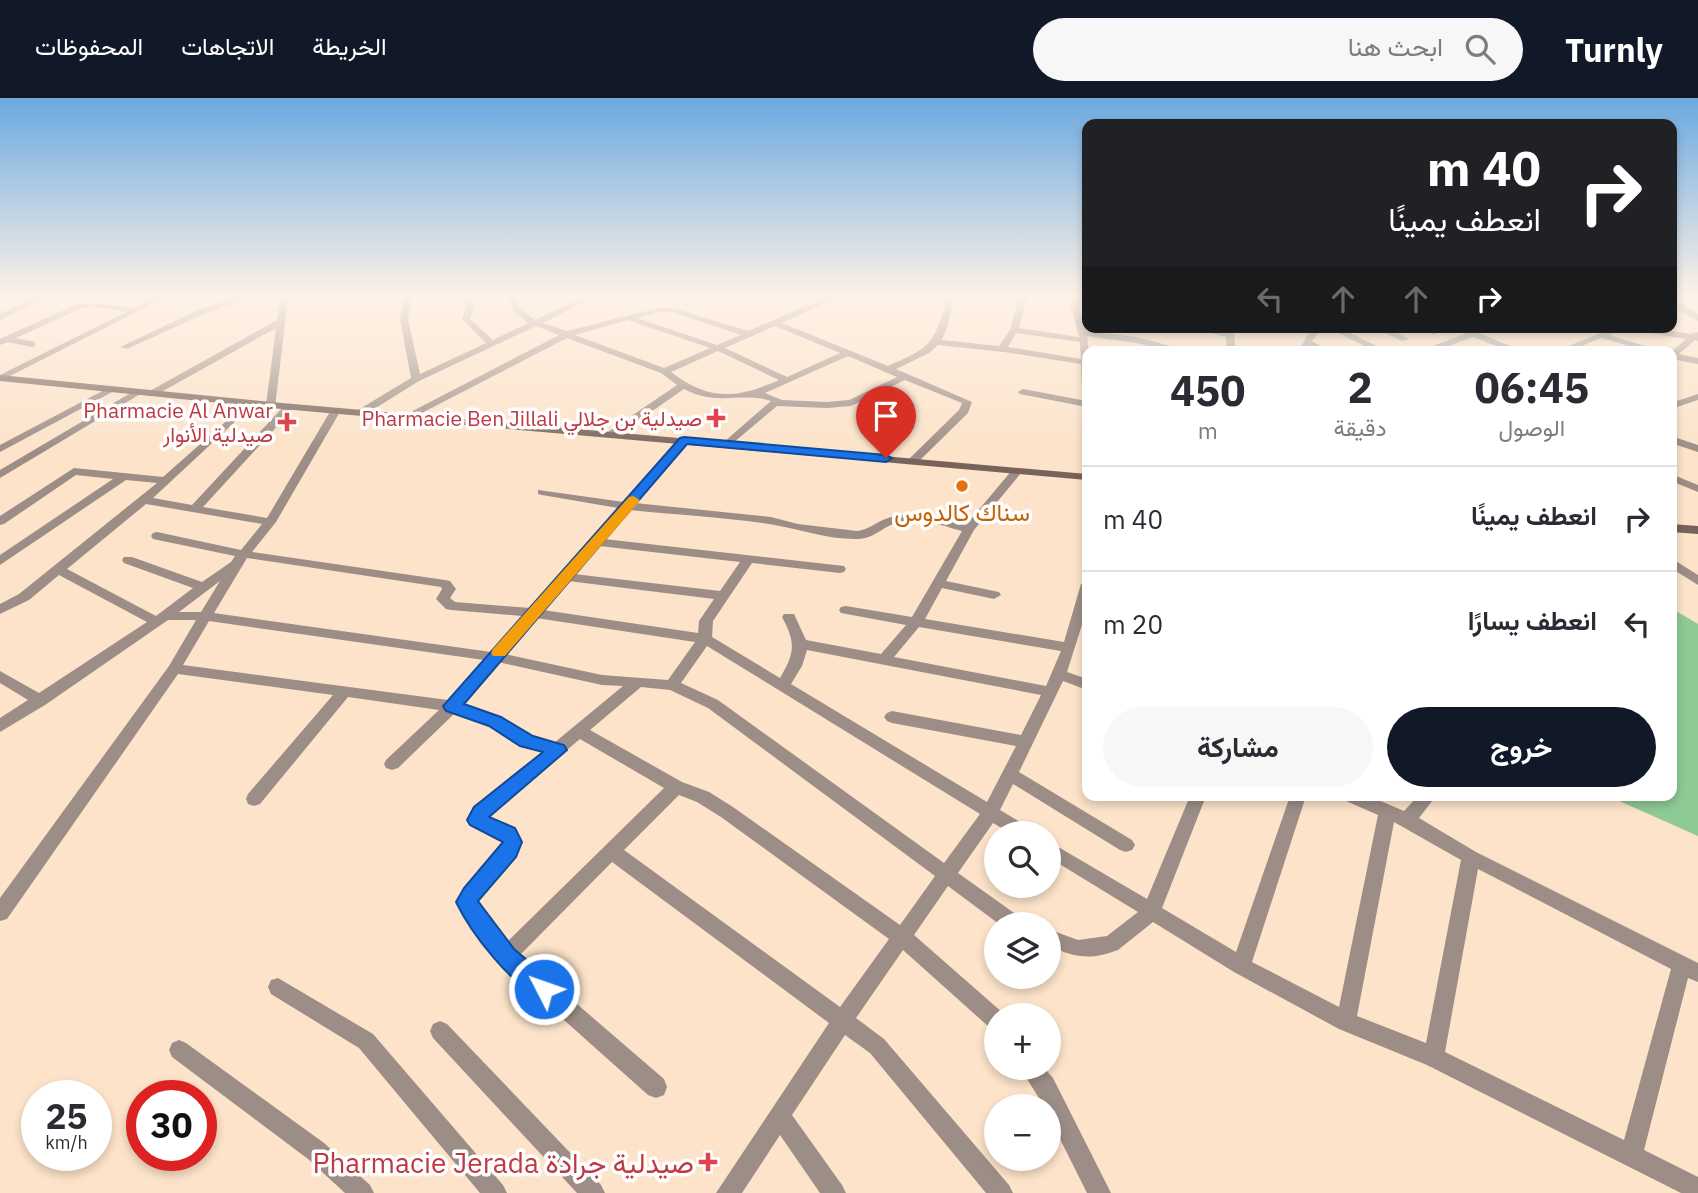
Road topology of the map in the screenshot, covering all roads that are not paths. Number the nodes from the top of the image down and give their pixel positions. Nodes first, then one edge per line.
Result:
1 (58, 349) edge
2 (231, 349) edge
3 (277, 349) edge
4 (410, 349) edge
5 (481, 349) edge
6 (529, 349) edge
7 (539, 349) edge
8 (607, 349) edge
9 (716, 349) edge
10 (721, 349) edge
11 (836, 349) edge
12 (929, 349) edge
13 (1004, 349) edge
14 (535, 351) junction
15 (848, 354) junction
16 (1677, 356) edge
17 (1698, 361) edge
18 (1082, 362) edge
19 (889, 369) junction
20 (664, 371) junction
21 (906, 376) junction
22 (0, 378) edge
23 (416, 379) junction
24 (786, 380) junction
25 (682, 385) junction
26 (111, 390) junction
27 (1023, 392) dead end
28 (137, 393) junction
29 (151, 394) junction
30 (750, 396) junction
31 (1698, 397) edge
32 (775, 402) junction
33 (250, 403) junction
34 (1082, 403) edge
35 (1677, 404) edge
36 (271, 405) junction
37 (289, 407) junction
38 (336, 410) junction
39 (362, 412) junction
40 (408, 416) junction
41 (612, 434) junction
42 (684, 440) junction
43 (1677, 441) edge
44 (727, 444) junction
45 (0, 449) edge
46 (1698, 449) edge
47 (913, 461) junction
48 (1017, 471) junction
49 (0, 475) edge
50 (124, 476) junction
51 (1082, 477) edge
52 (166, 480) junction
53 (1677, 480) edge
54 (1698, 489) edge
55 (542, 492) dead end
56 (142, 500) junction
57 (628, 506) junction
58 (195, 509) junction
59 (0, 521) edge
60 (270, 522) junction
61 (1677, 528) edge
62 (969, 529) junction
63 (1698, 530) edge
64 (157, 536) dead end
65 (597, 542) junction
66 (241, 558) junction
67 (749, 558) junction
68 (128, 560) dead end
69 (0, 561) edge
70 (1677, 566) edge
71 (58, 569) junction
72 (840, 569) dead end
73 (567, 577) junction
74 (1698, 581) edge
75 (938, 583) junction
76 (203, 587) junction
77 (994, 595) dead end
78 (723, 596) junction
79 (1082, 608) edge
80 (0, 610) edge
81 (846, 610) dead end
82 (533, 613) junction
83 (205, 616) junction
84 (789, 617) dead end
85 (161, 619) junction
86 (916, 622) junction
87 (705, 639) junction
88 (802, 644) junction
89 (1069, 648) junction
90 (495, 657) junction
91 (883, 662) junction
92 (174, 669) junction
93 (1059, 674) junction
94 (0, 676) edge
95 (638, 682) junction
96 (1082, 683) edge
97 (784, 684) junction
98 (672, 685) junction
99 (345, 691) junction
100 (1050, 692) junction
101 (40, 701) junction
102 (452, 706) junction
103 (892, 717) dead end
104 (0, 726) edge
105 (581, 732) junction
106 (1026, 742) junction
107 (558, 750) junction
108 (392, 764) dead end
109 (1011, 775) junction
110 (676, 787) junction
111 (254, 799) dead end
112 (1196, 801) edge
113 (1296, 801) edge
114 (1363, 801) edge
115 (1424, 801) edge
116 (991, 812) junction
117 (1387, 812) junction
118 (1407, 820) junction
119 (1005, 821) edge
120 (1126, 845) dead end
121 (611, 851) junction
122 (1061, 856) edge
123 (1470, 857) junction
124 (945, 873) junction
125 (998, 912) edge
126 (0, 913) edge
127 (1151, 913) junction
128 (902, 937) junction
129 (1061, 942) edge
130 (506, 956) junction
131 (1241, 966) junction
132 (1690, 969) edge
133 (278, 987) dead end
134 (984, 1009) edge
135 (841, 1022) junction
136 (1346, 1022) junction
137 (440, 1031) dead end
138 (178, 1050) dead end
139 (1434, 1057) junction
140 (1040, 1080) edge
141 (656, 1087) dead end
142 (779, 1115) junction
143 (1631, 1156) junction
144 (1698, 1189) edge
145 (362, 1193) edge
146 (495, 1193) edge
147 (593, 1193) edge
148 (728, 1193) edge
149 (834, 1193) edge
150 (1001, 1193) edge
151 (1099, 1193) edge

1 - 22 street
2 - 29 street
3 - 36 street
4 - 23 street
5 - 23 street
6 - 14 street
7 - 14 street
8 - 20 street
9 - 20 street
10 - 24 street
11 - 15 street
12 - 19 street
13 - 18 street
14 - 40 street
15 - 19 street
15 - 24 street
16 - 17 street
19 - 21 street
20 - 25 street
21 - 32 street
21 - 47 street
22 - 26 main road
23 - 39 street
24 - 30 street
25 - 30 street
25 - 41 street
26 - 28 main road
26 - 45 street
27 - 34 street
28 - 29 main road
28 - 49 street
29 - 33 main road
30 - 32 street
31 - 35 street
32 - 44 street
33 - 36 main road
33 - 52 street
36 - 37 main road
37 - 38 main road
37 - 58 street
38 - 39 main road
38 - 60 street
39 - 40 main road
40 - 41 main road
41 - 42 main road
42 - 44 main road
42 - 57 street
43 - 46 street
44 - 47 main road
47 - 48 main road
48 - 51 main road
48 - 62 street
50 - 52 street
50 - 59 street
50 - 69 street
52 - 56 street
53 - 54 street
55 - 57 street
56 - 58 street
56 - 71 street
57 - 62 street
57 - 65 street
58 - 60 street
60 - 66 street
61 - 63 main road
62 - 75 street
64 - 66 street
65 - 67 street
65 - 73 street
66 - 76 street
66 - 82 street
66 - 83 street
67 - 72 street
67 - 78 street
68 - 76 street
70 - 74 street
71 - 80 street
71 - 85 street
73 - 78 street
73 - 82 street
75 - 77 street
75 - 86 street
76 - 85 street
78 - 87 street
79 - 89 street
81 - 86 street
82 - 87 street
82 - 90 street
83 - 85 street
83 - 90 street
83 - 92 street
84 - 88 street
85 - 101 street
86 - 89 street
86 - 91 street
87 - 97 street
87 - 98 street
88 - 91 street
88 - 97 street
89 - 93 street
90 - 95 street
90 - 102 street
91 - 100 street
92 - 99 street
92 - 126 street
93 - 96 street
93 - 100 street
94 - 101 street
95 - 98 street
95 - 105 street
97 - 116 street
98 - 124 street
99 - 102 street
99 - 111 street
100 - 106 street
101 - 104 street
102 - 107 street
102 - 108 street
103 - 106 street
105 - 107 street
105 - 110 street
106 - 109 street
107 - 130 street
109 - 116 street
109 - 120 street
110 - 121 street
110 - 128 street
112 - 127 street
113 - 131 street
114 - 117 street
115 - 118 street
116 - 119 street
116 - 124 street
117 - 118 street
117 - 136 street
118 - 123 street
121 - 130 street
121 - 135 street
122 - 127 street
123 - 132 street
123 - 139 street
124 - 125 street
124 - 128 street
127 - 129 street
127 - 131 street
128 - 134 street
128 - 135 street
130 - 141 street
131 - 136 street
132 - 143 street
133 - 146 street
135 - 142 street
135 - 150 street
136 - 139 street
137 - 147 street
138 - 145 street
139 - 143 street
140 - 151 street
142 - 148 street
142 - 149 street
143 - 144 street

